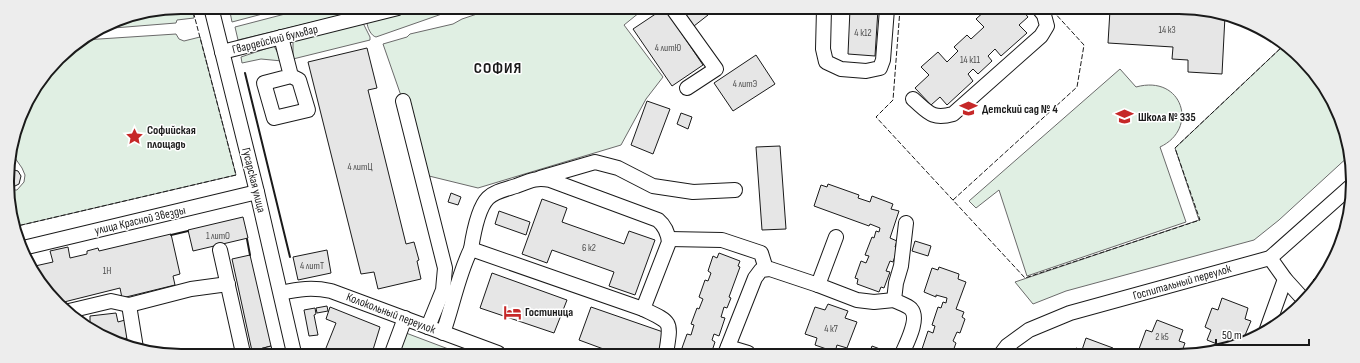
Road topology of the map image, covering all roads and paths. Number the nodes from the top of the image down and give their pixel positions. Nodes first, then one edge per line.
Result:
1 (213, 14) edge
2 (374, 14) edge
3 (677, 14) edge
4 (824, 14) edge
5 (887, 14) edge
6 (1043, 14) edge
7 (281, 37) junction
8 (222, 52) junction
9 (292, 76) dead end
10 (687, 88) dead end
11 (913, 99) dead end
12 (403, 101) dead end
13 (540, 178) junction
14 (734, 190) dead end
15 (1346, 191) edge
16 (257, 192) junction
17 (906, 223) dead end
18 (836, 237) dead end
19 (669, 239) junction
20 (27, 247) edge
21 (471, 249) junction
22 (220, 250) dead end
23 (1270, 258) junction
24 (766, 269) junction
25 (1285, 278) junction
26 (228, 284) junction
27 (818, 285) junction
28 (281, 293) junction
29 (1301, 296) edge
30 (894, 300) junction
31 (129, 305) junction
32 (643, 309) junction
33 (74, 310) edge
34 (405, 318) junction
35 (1270, 322) edge
36 (428, 327) junction
37 (443, 333) junction
38 (135, 342) edge
39 (242, 349) edge
40 (293, 349) edge
41 (393, 349) edge
42 (487, 349) edge
43 (667, 349) edge
44 (727, 349) edge
45 (904, 349) edge
46 (1004, 349) edge

1 - 8 street, Гусарская улица
2 - 7 street, Гвардейский бульвар
3 - 10 street
4 - 5 street
6 - 11 street
7 - 8 street, Гвардейский бульвар
7 - 9 street
8 - 16 street, Гусарская улица
12 - 36 street
13 - 14 street
13 - 19 street
13 - 21 street
15 - 23 street, Госпитальный переулок
16 - 20 street, улица Красной Звезды
16 - 28 street, Гусарская улица
17 - 30 street
18 - 27 street
19 - 24 street
19 - 32 street
21 - 32 street
21 - 37 street
22 - 26 street
23 - 25 street
23 - 46 street, Госпитальный переулок
24 - 27 street
24 - 44 street
25 - 29 street
25 - 35 street
26 - 31 street
26 - 39 street
27 - 30 street
28 - 34 street, Колокольный переулок
28 - 40 street, Гусарская улица
30 - 45 street
31 - 33 street
31 - 38 street
32 - 43 street
34 - 36 street, Колокольный переулок
34 - 41 street
36 - 37 street, Колокольный переулок
37 - 42 street, Колокольный переулок

